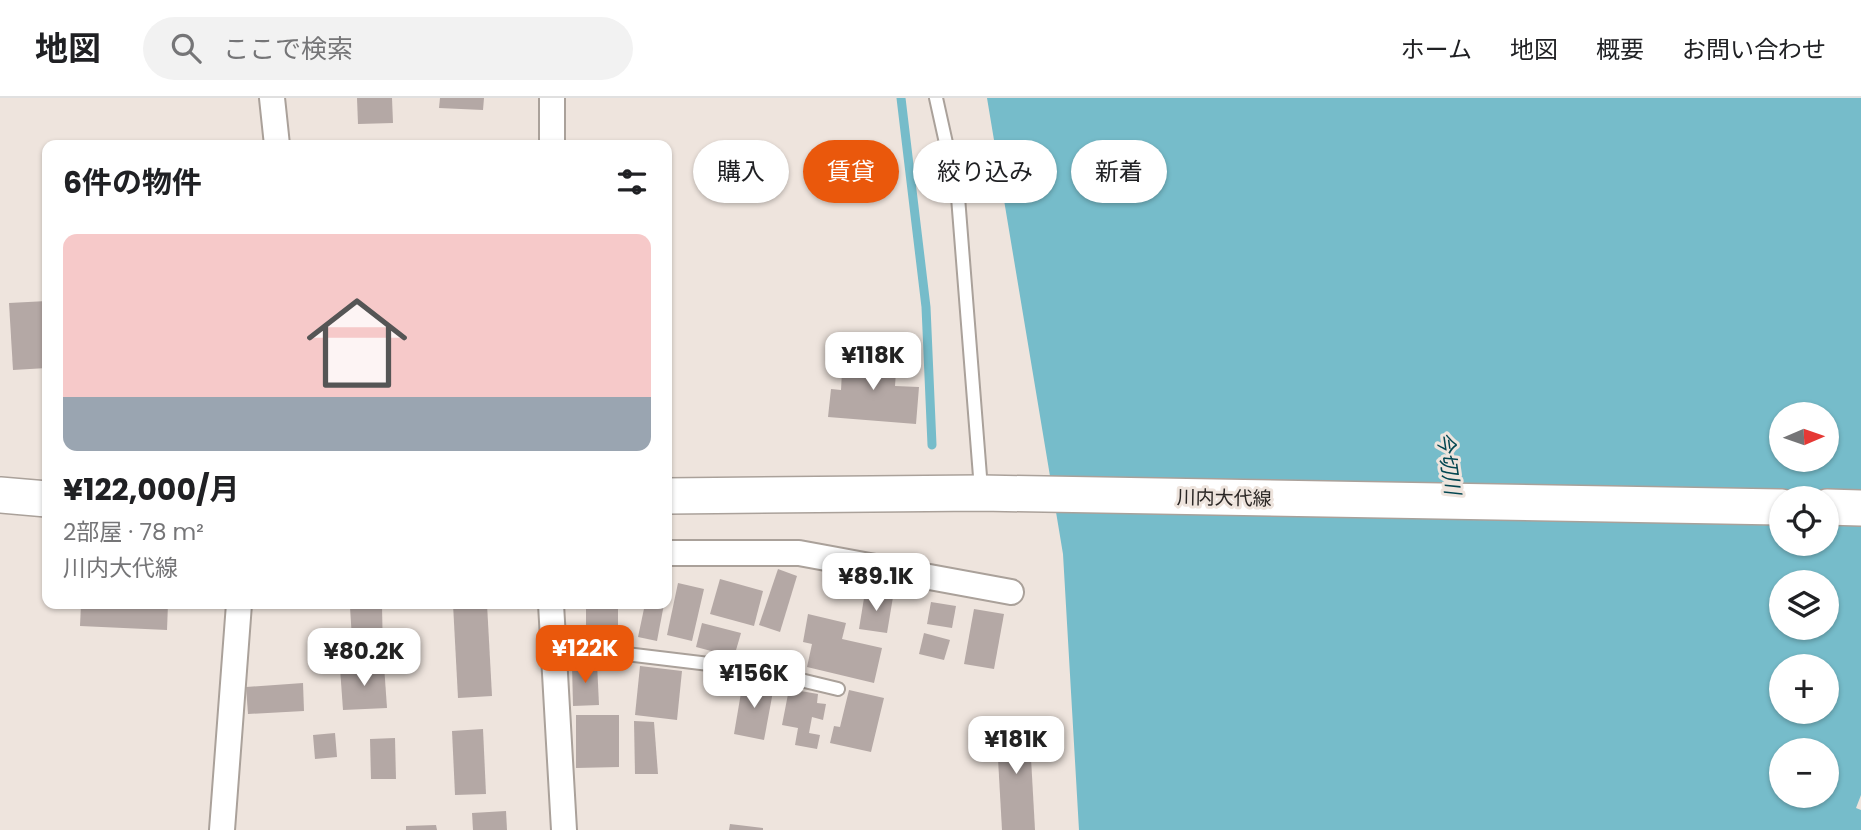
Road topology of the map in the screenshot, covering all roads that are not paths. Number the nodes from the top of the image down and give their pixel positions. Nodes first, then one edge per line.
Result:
1 (272, 98) edge
2 (552, 98) edge
3 (936, 98) edge
4 (276, 140) edge
5 (552, 140) edge
6 (981, 493) junction
7 (0, 495) edge
8 (672, 496) edge
9 (42, 499) edge
10 (1769, 507) edge
11 (1839, 508) edge
12 (1861, 508) edge
13 (672, 552) edge
14 (1011, 592) dead end
15 (239, 609) edge
16 (551, 609) edge
17 (552, 652) junction
18 (838, 689) dead end
19 (222, 830) edge
20 (564, 830) edge

1 - 4 street
2 - 5 street
3 - 6 lane
6 - 8 main road, 川内大代線
6 - 10 main road, 川内大代線
7 - 9 main road
11 - 12 main road
13 - 14 street
15 - 19 street
16 - 17 street
17 - 18 lane
17 - 20 street

